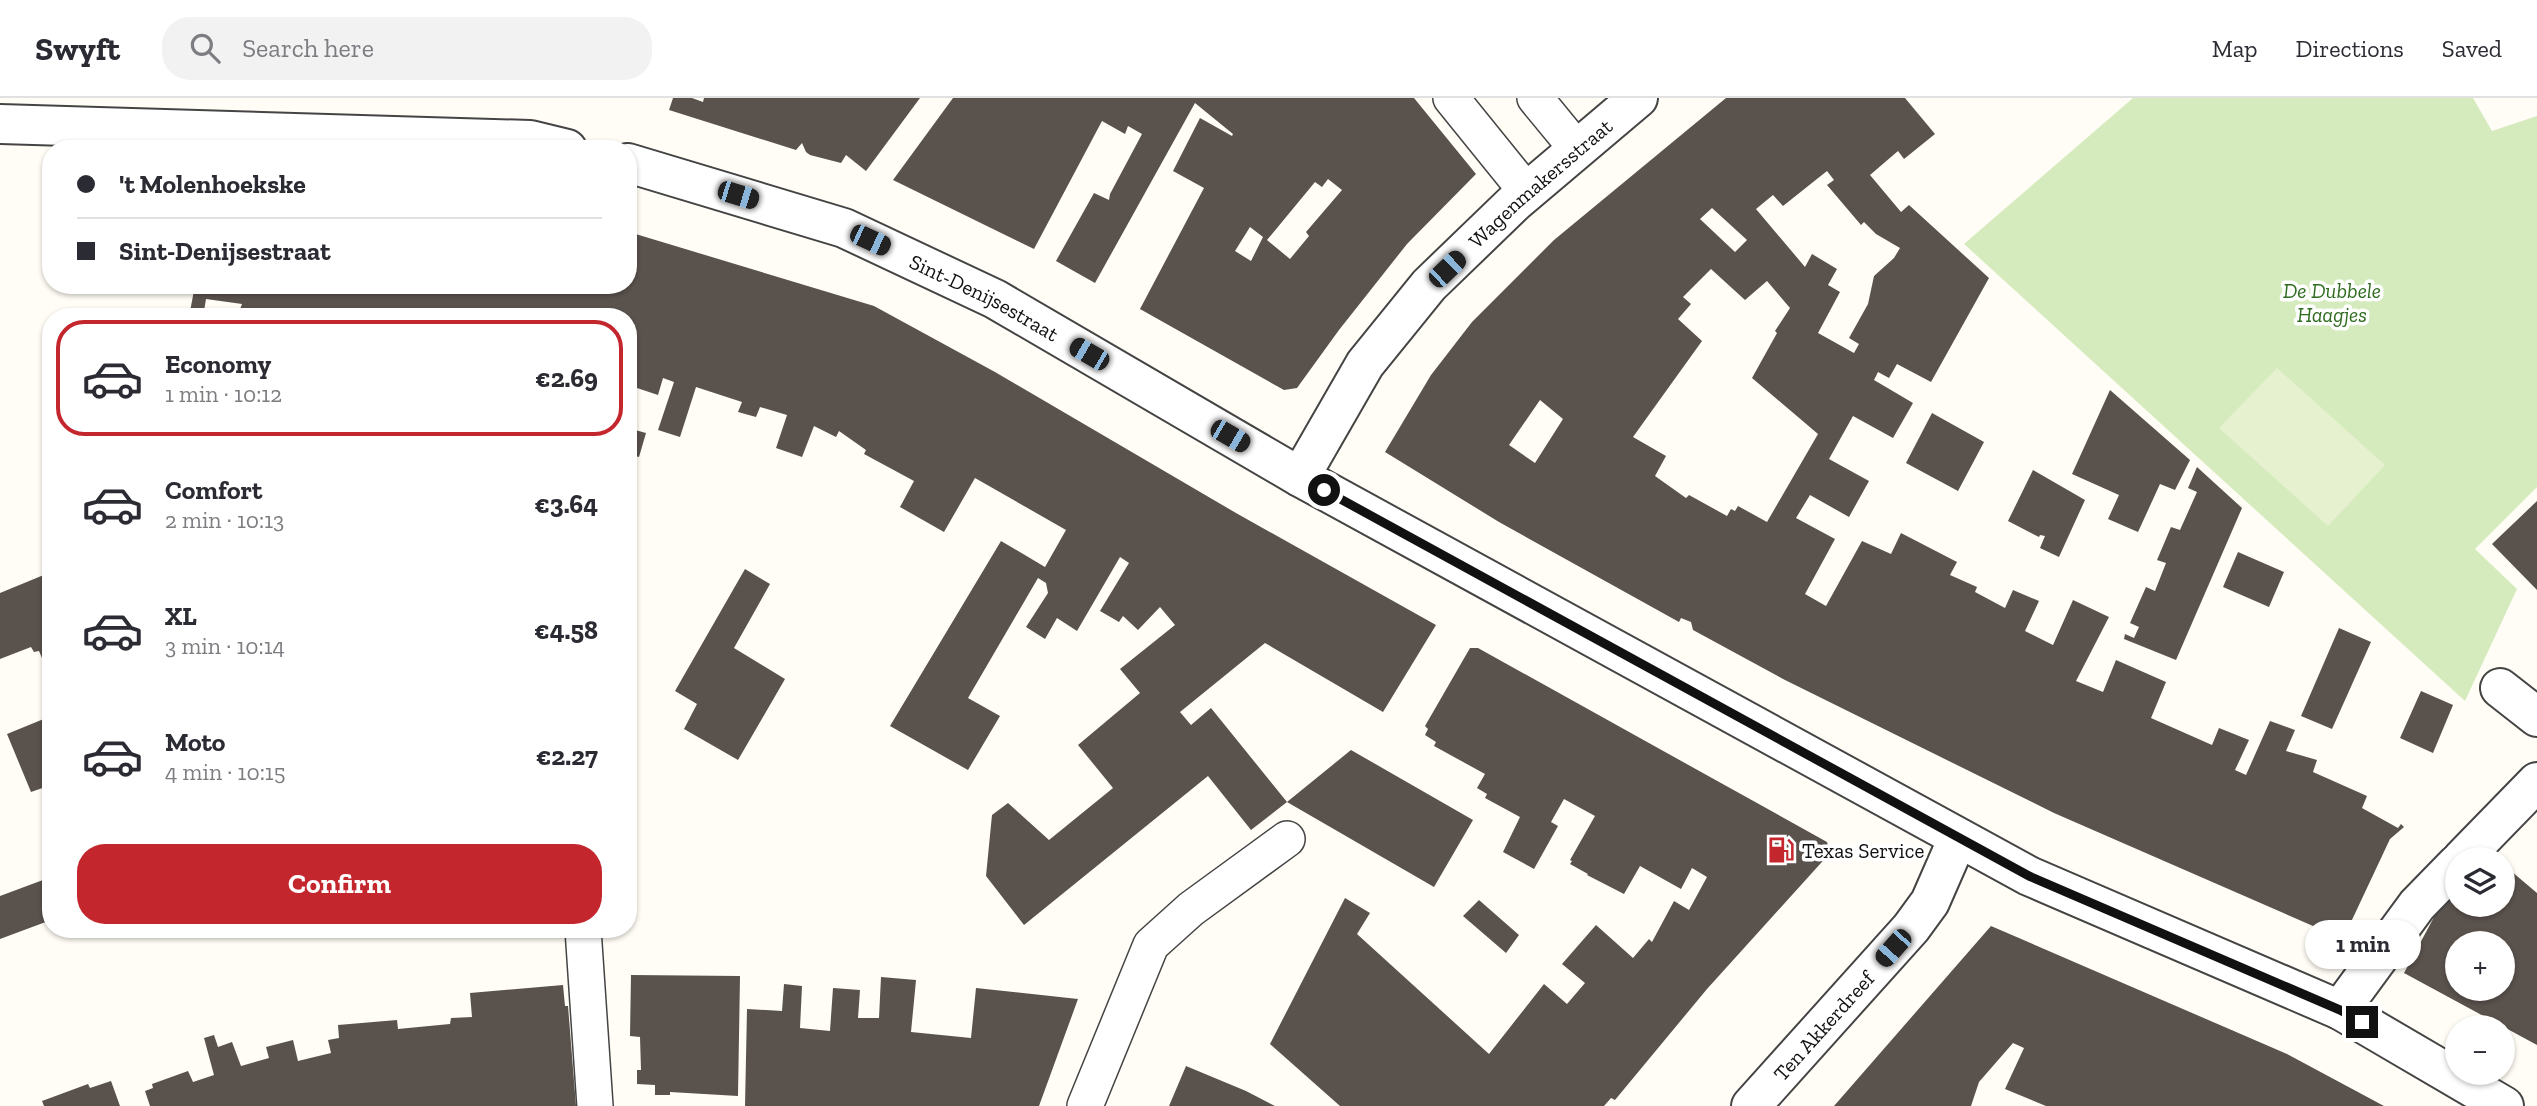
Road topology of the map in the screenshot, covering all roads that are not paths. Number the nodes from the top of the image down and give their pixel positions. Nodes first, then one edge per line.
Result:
1 (1451, 98) edge
2 (1535, 98) edge
3 (1638, 98) edge
4 (0, 124) edge
5 (530, 140) edge
6 (1577, 149) junction
7 (637, 165) edge
8 (1527, 191) junction
9 (1300, 477) junction
10 (2500, 688) dead end
11 (2537, 717) edge
12 (2537, 782) edge
13 (1958, 838) junction
14 (1287, 839) dead end
15 (2474, 847) edge
16 (2445, 876) edge
17 (584, 938) edge
18 (2340, 1010) junction
19 (595, 1106) edge
20 (1085, 1106) edge
21 (1751, 1106) edge
22 (2504, 1106) edge

1 - 8 lane
2 - 6 lane
3 - 6 street, Wagenmakersstraat
4 - 5 street
6 - 8 street, Wagenmakersstraat
7 - 9 street, Sint-Denijsestraat
8 - 9 street, Wagenmakersstraat
9 - 13 street, Sint-Denijsestraat
10 - 11 street
12 - 15 street
13 - 18 street, Sint-Denijsestraat
13 - 21 street, Ten Akkerdreef
14 - 20 lane
16 - 18 street
17 - 19 lane
18 - 22 street, Sint-Denijsestraat

